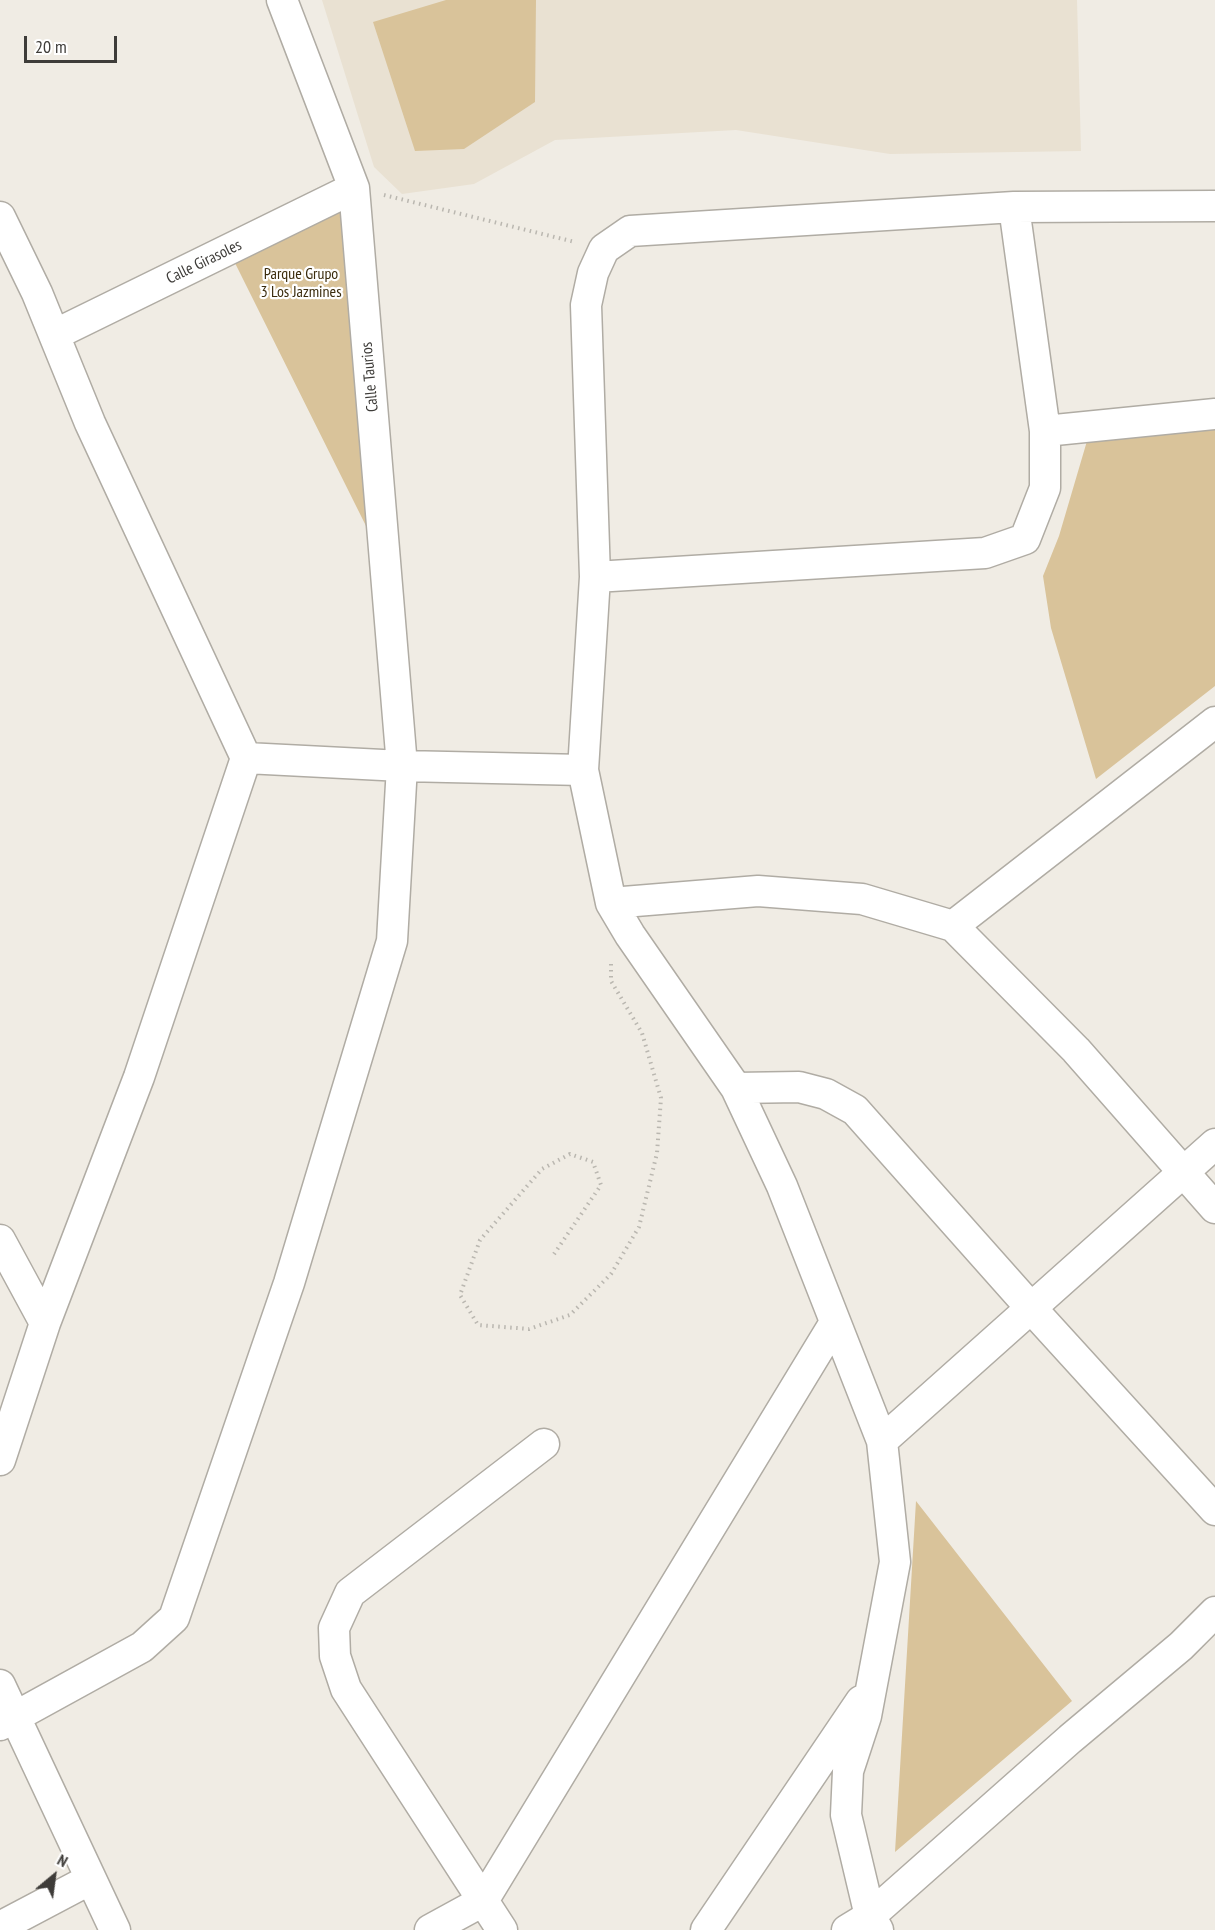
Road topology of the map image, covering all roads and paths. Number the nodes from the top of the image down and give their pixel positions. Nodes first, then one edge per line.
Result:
1 (282, 0) edge
2 (354, 188) junction
3 (1215, 206) edge
4 (1014, 207) junction
5 (0, 218) edge
6 (604, 249) junction
7 (54, 335) junction
8 (1215, 414) edge
9 (1045, 431) junction
10 (595, 577) junction
11 (1215, 722) edge
12 (246, 758) junction
13 (402, 766) junction
14 (584, 770) junction
15 (611, 903) junction
16 (953, 926) junction
17 (611, 959) dead end
18 (736, 1088) junction
19 (1215, 1144) edge
20 (1182, 1174) junction
21 (1215, 1208) edge
22 (0, 1240) edge
23 (554, 1254) dead end
24 (1031, 1308) junction
25 (45, 1323) junction
26 (834, 1324) junction
27 (882, 1441) junction
28 (544, 1444) dead end
29 (0, 1460) edge
30 (1215, 1510) edge
31 (1215, 1612) edge
32 (872, 1684) junction
33 (0, 1685) edge
34 (8, 1721) edge
35 (89, 1880) junction
36 (483, 1901) junction
37 (865, 1925) edge
38 (0, 1927) edge
39 (115, 1930) edge
40 (430, 1930) edge
41 (502, 1930) edge
42 (706, 1930) edge

1 - 2 street, Calle Taurios
2 - 6 path
2 - 7 street, Calle Girasoles
2 - 13 street, Calle Taurios
3 - 4 street
4 - 6 street
4 - 9 street
5 - 7 street
6 - 10 street
7 - 12 street
8 - 9 street
9 - 10 street
10 - 14 street
11 - 16 street
12 - 13 street
12 - 25 street
13 - 14 street
13 - 34 street, Calle Taurios
14 - 15 street
15 - 16 street
15 - 18 street
16 - 20 street
17 - 23 path
18 - 24 street
18 - 26 street
19 - 20 street
20 - 21 street
20 - 24 street
22 - 25 street
24 - 27 street
24 - 30 street
25 - 29 street
26 - 27 street
26 - 36 street
27 - 32 street
28 - 36 street
31 - 37 street
32 - 37 street
32 - 42 street
33 - 34 street
34 - 35 street
35 - 38 street
35 - 39 street
36 - 40 street
36 - 41 street

